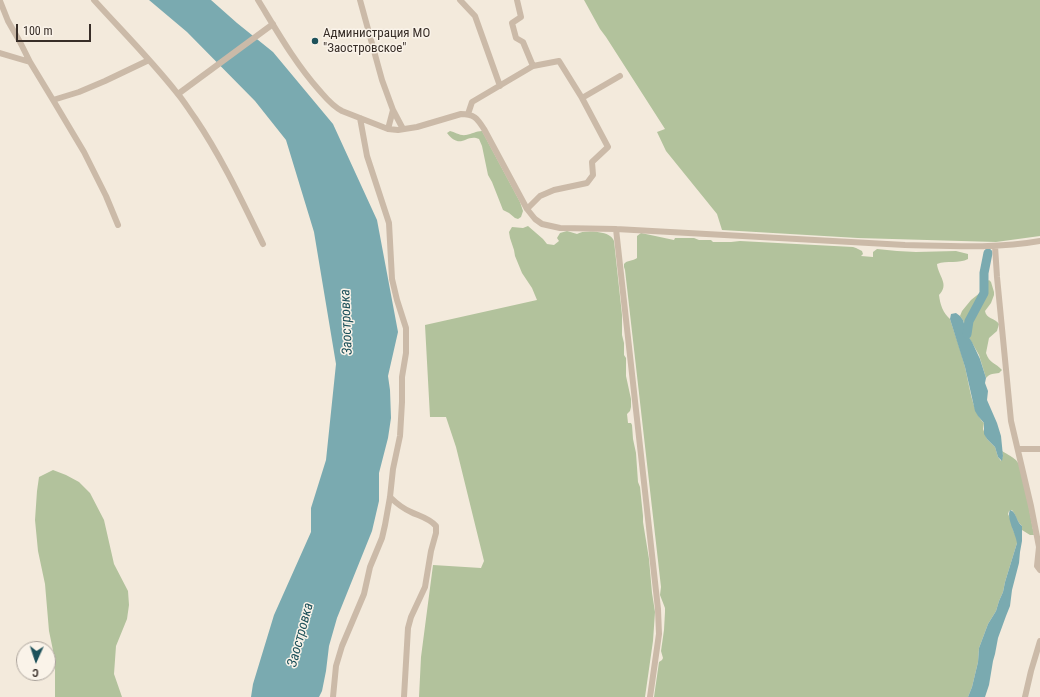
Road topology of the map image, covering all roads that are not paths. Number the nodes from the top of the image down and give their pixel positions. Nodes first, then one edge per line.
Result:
1 (94, 0) edge
2 (258, 0) edge
3 (360, 0) edge
4 (460, 0) edge
5 (517, 0) edge
6 (0, 1) edge
7 (273, 24) junction
8 (0, 53) edge
9 (149, 60) junction
10 (30, 62) junction
11 (533, 66) junction
12 (620, 76) dead end
13 (500, 86) junction
14 (178, 94) junction
15 (582, 98) junction
16 (53, 100) junction
17 (393, 110) junction
18 (468, 114) junction
19 (360, 118) junction
20 (388, 129) junction
21 (403, 129) junction
22 (527, 209) junction
23 (118, 225) dead end
24 (616, 229) junction
25 (1040, 240) edge
26 (263, 244) dead end
27 (995, 246) junction
28 (1018, 449) junction
29 (1040, 449) edge
30 (390, 497) junction
31 (1040, 570) edge
32 (1040, 641) edge
33 (333, 697) edge
34 (404, 697) edge
35 (650, 697) edge
36 (1025, 697) edge

1 - 9 street
2 - 7 street
3 - 17 street
4 - 13 street
5 - 11 street
6 - 10 street
7 - 14 street
7 - 19 street
8 - 10 street
9 - 14 street
9 - 16 street
10 - 16 street
11 - 13 street
11 - 15 street
12 - 15 street
13 - 18 street
14 - 26 street
15 - 22 street
16 - 23 street
17 - 20 street
17 - 21 street
18 - 21 street
18 - 22 street
19 - 20 street
19 - 30 street
20 - 21 street
22 - 24 street
24 - 27 street
24 - 35 street
25 - 27 street
27 - 28 street
28 - 29 street
28 - 31 street
30 - 33 street
30 - 34 street
32 - 36 street

